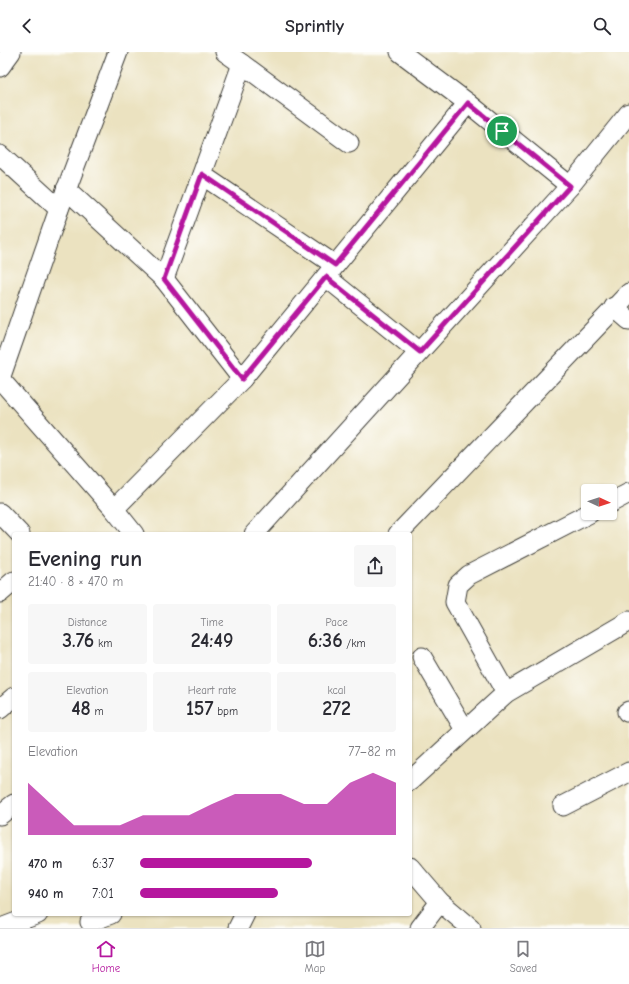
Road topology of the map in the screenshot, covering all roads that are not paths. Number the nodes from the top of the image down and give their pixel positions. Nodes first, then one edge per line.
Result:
1 (11, 52) edge
2 (118, 52) edge
3 (225, 52) edge
4 (400, 52) edge
5 (242, 64) junction
6 (0, 67) edge
7 (468, 103) junction
8 (629, 113) edge
9 (349, 143) dead end
10 (0, 155) edge
11 (202, 174) junction
12 (570, 186) junction
13 (66, 189) junction
14 (59, 209) junction
15 (331, 271) junction
16 (164, 279) junction
17 (629, 293) edge
18 (614, 308) junction
19 (629, 320) edge
20 (420, 352) junction
21 (0, 379) edge
22 (242, 379) junction
23 (629, 493) edge
24 (617, 499) edge
25 (114, 508) junction
26 (0, 513) edge
27 (581, 518) edge
28 (18, 532) edge
29 (132, 532) edge
30 (256, 532) edge
31 (400, 532) edge
32 (12, 584) edge
33 (0, 593) edge
34 (629, 621) edge
35 (422, 657) dead end
36 (506, 693) junction
37 (12, 699) edge
38 (0, 709) edge
39 (465, 730) junction
40 (629, 772) edge
41 (412, 779) edge
42 (12, 806) edge
43 (563, 806) dead end
44 (0, 815) edge
45 (412, 868) edge
46 (440, 902) junction
47 (33, 916) edge
48 (105, 916) edge
49 (245, 916) edge
50 (90, 921) edge
51 (1, 928) edge
52 (238, 928) edge
53 (420, 928) edge
54 (471, 928) edge

1 - 6 street
2 - 13 street
3 - 5 street
4 - 7 street
5 - 9 street
5 - 11 street
7 - 12 street
7 - 15 street
8 - 12 street
10 - 14 street
11 - 15 street
11 - 16 street
12 - 20 street
13 - 14 street
13 - 16 street
14 - 21 street
15 - 20 street
15 - 22 street
16 - 22 street
17 - 18 street
18 - 19 street
18 - 31 street
20 - 30 street
21 - 25 street
22 - 25 street
23 - 24 street
25 - 29 street
26 - 28 street
27 - 36 street
32 - 33 street
34 - 36 street
35 - 39 street
36 - 39 street
37 - 38 street
39 - 41 street
40 - 43 street
42 - 44 street
45 - 46 street
46 - 53 street
46 - 54 street
47 - 51 street
48 - 50 street
49 - 52 street

